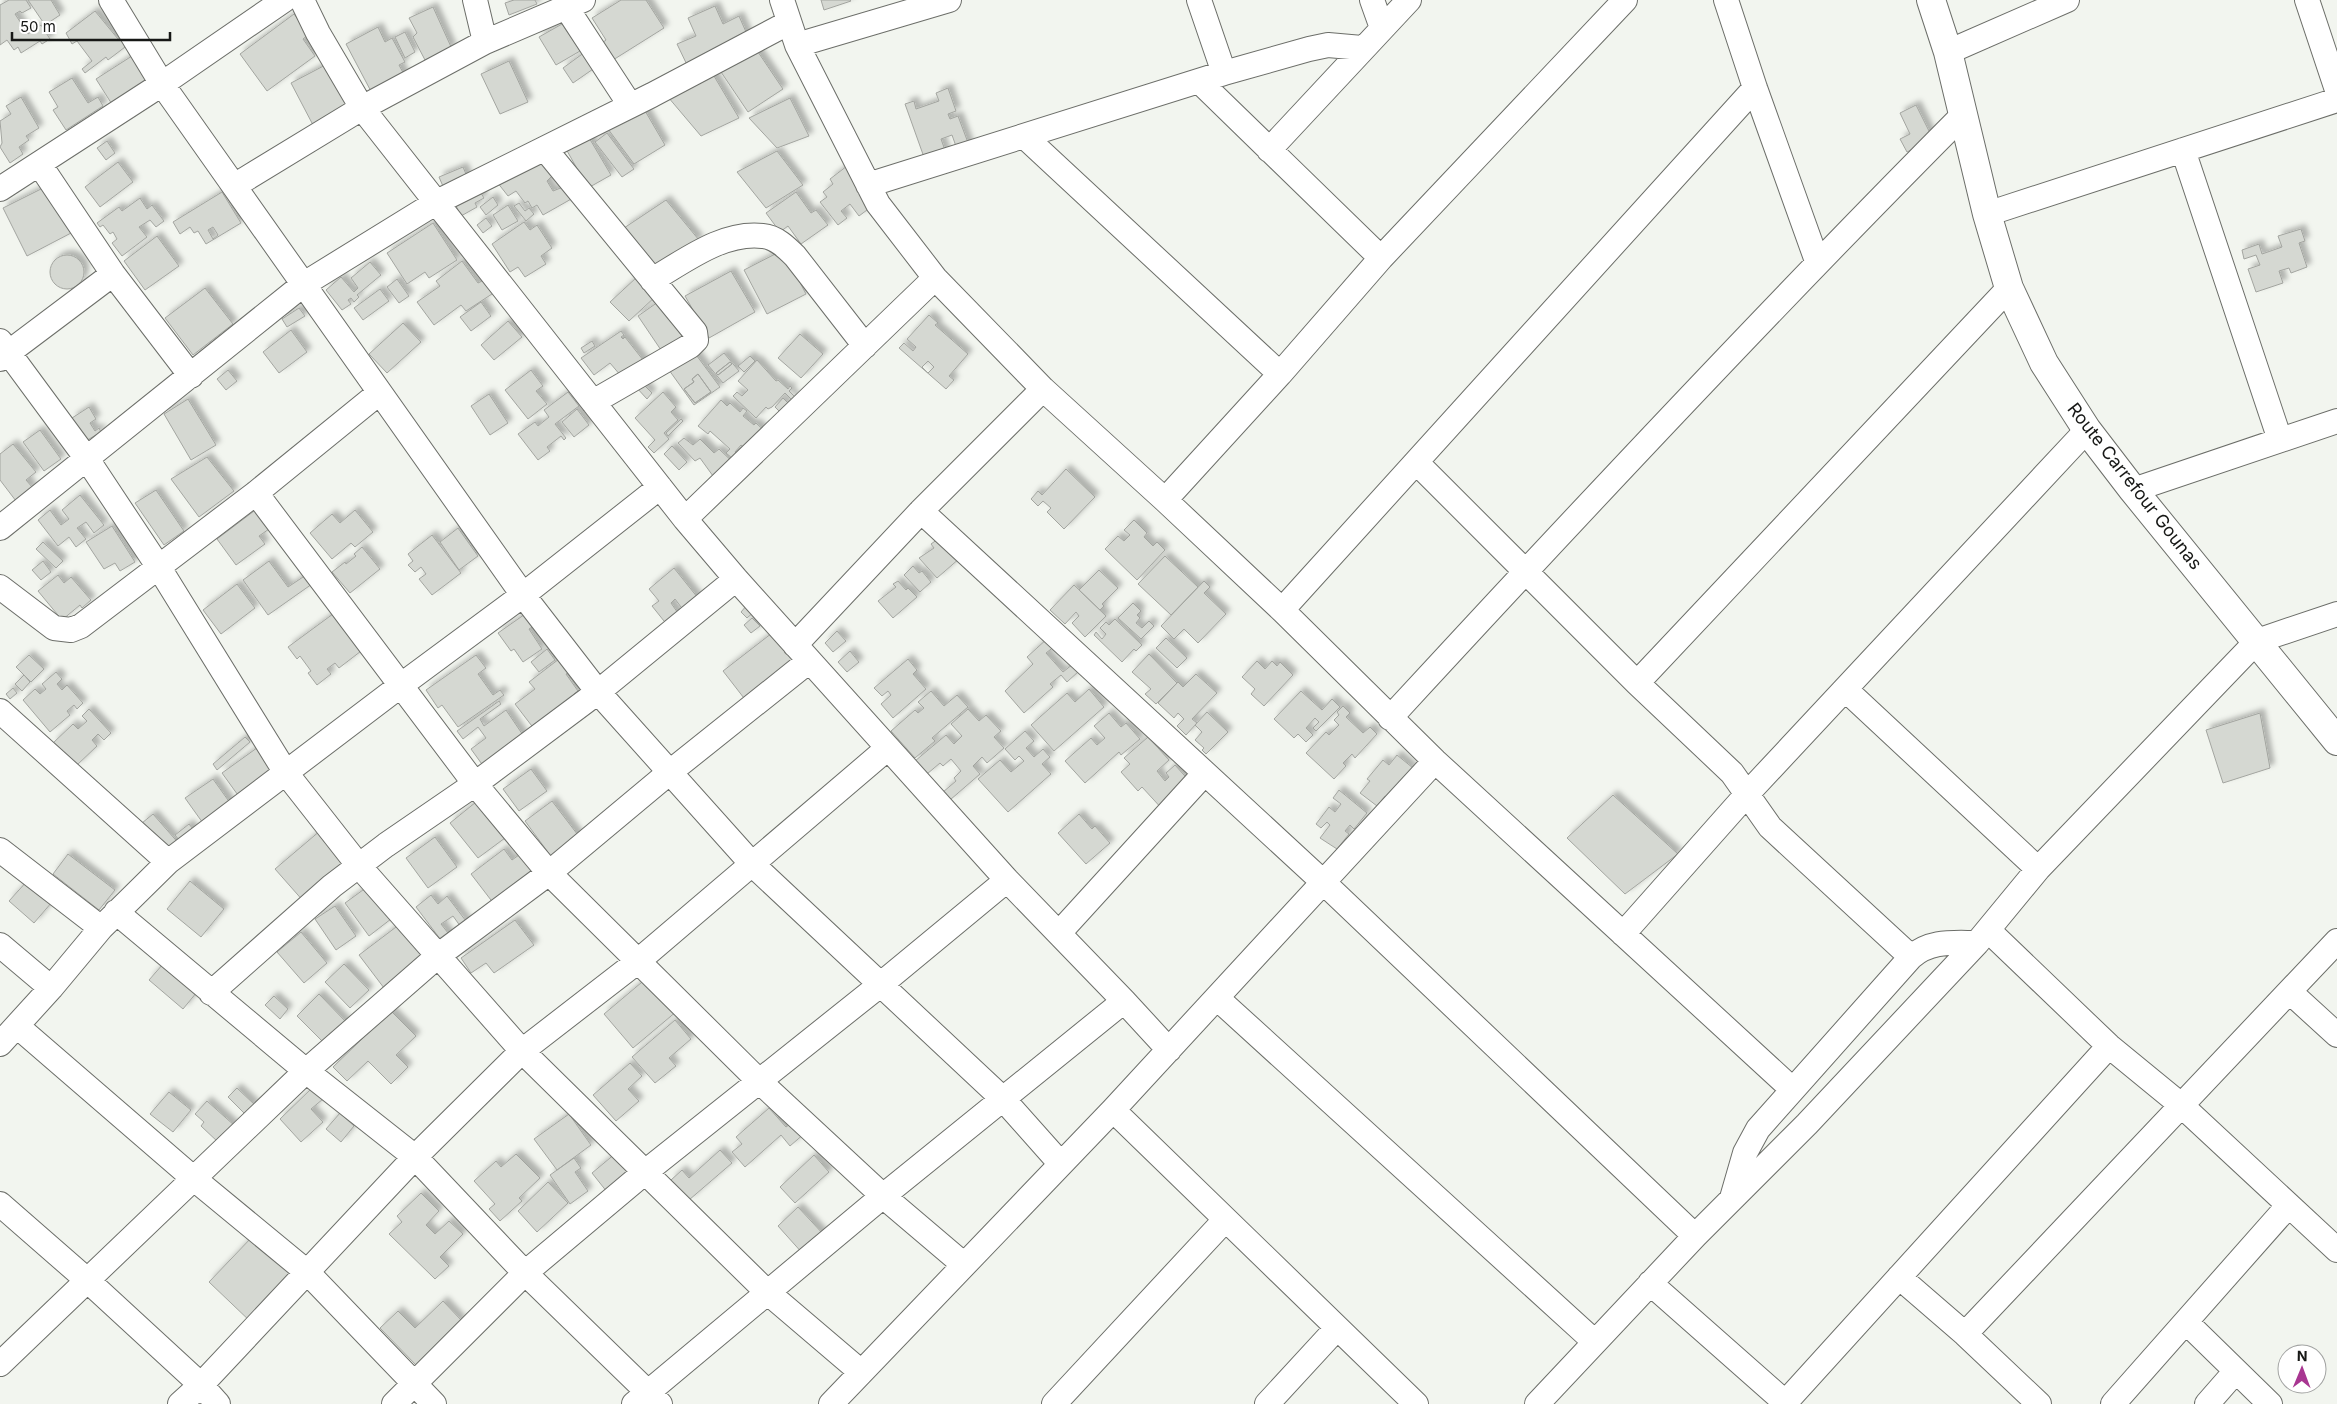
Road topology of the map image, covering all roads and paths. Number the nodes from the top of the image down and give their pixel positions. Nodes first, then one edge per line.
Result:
1 (111, 0) edge
2 (284, 0) edge
3 (302, 0) edge
4 (474, 0) edge
5 (782, 0) edge
6 (949, 0) edge
7 (1199, 0) edge
8 (1372, 0) edge
9 (1409, 0) edge
10 (1625, 0) edge
11 (1726, 0) edge
12 (1930, 0) edge
13 (2067, 0) edge
14 (2307, 0) edge
15 (574, 3) edge
16 (788, 22) junction
17 (1382, 28) junction
18 (485, 42) junction
19 (797, 45) junction
20 (1362, 48) junction
21 (1948, 52) junction
22 (1224, 73) junction
23 (1200, 81) junction
24 (162, 84) junction
25 (1755, 88) junction
26 (2337, 90) edge
27 (2337, 100) edge
28 (630, 104) junction
29 (362, 108) junction
30 (1963, 115) junction
31 (1025, 137) junction
32 (545, 149) junction
33 (1269, 150) junction
34 (2183, 150) junction
35 (40, 165) junction
36 (234, 186) junction
37 (868, 186) junction
38 (0, 189) edge
39 (437, 202) junction
40 (1988, 214) junction
41 (1381, 258) junction
42 (1817, 262) junction
43 (114, 274) junction
44 (935, 278) junction
45 (652, 280) junction
46 (304, 284) junction
47 (2009, 288) junction
48 (865, 346) junction
49 (2, 351) edge
50 (1280, 374) junction
51 (191, 376) junction
52 (1043, 389) junction
53 (379, 393) junction
54 (593, 402) junction
55 (2337, 421) edge
56 (2087, 430) junction
57 (2280, 440) junction
58 (86, 458) junction
59 (1417, 463) junction
60 (660, 487) junction
61 (2133, 490) junction
62 (256, 493) junction
63 (1165, 500) junction
64 (921, 511) junction
65 (685, 519) junction
66 (0, 528) edge
67 (158, 566) junction
68 (1524, 572) junction
69 (736, 579) junction
70 (0, 587) edge
71 (523, 595) junction
72 (1282, 610) junction
73 (2337, 614) edge
74 (2257, 641) junction
75 (802, 653) junction
76 (1637, 683) junction
77 (400, 686) junction
78 (1846, 690) junction
79 (598, 692) junction
80 (0, 711) edge
81 (1390, 718) junction
82 (2337, 741) edge
83 (888, 748) junction
84 (1435, 761) junction
85 (670, 772) junction
86 (286, 773) junction
87 (1204, 774) junction
88 (475, 784) junction
89 (1748, 793) junction
90 (0, 850) edge
91 (168, 862) junction
92 (752, 864) junction
93 (359, 866) junction
94 (2038, 869) junction
95 (549, 874) junction
96 (1007, 880) junction
97 (1322, 881) junction
98 (108, 920) junction
99 (1059, 933) junction
100 (1623, 934) junction
101 (1983, 937) junction
102 (2337, 941) edge
103 (0, 945) edge
104 (439, 955) junction
105 (1911, 957) junction
106 (637, 962) junction
107 (880, 985) junction
108 (51, 988) junction
109 (2290, 992) junction
110 (211, 993) junction
111 (1217, 998) junction
112 (1124, 1001) junction
113 (17, 1026) junction
114 (1847, 1030) junction
115 (2337, 1035) edge
116 (0, 1044) edge
117 (2110, 1046) junction
118 (1169, 1050) junction
119 (522, 1051) junction
120 (1874, 1053) junction
121 (306, 1071) junction
122 (759, 1081) junction
123 (1792, 1089) junction
124 (1004, 1100) junction
125 (2181, 1105) junction
126 (1113, 1110) junction
127 (415, 1157) junction
128 (1060, 1163) junction
129 (644, 1173) junction
130 (192, 1178) junction
131 (883, 1196) junction
132 (1731, 1200) junction
133 (0, 1204) edge
134 (2288, 1206) junction
135 (1225, 1220) junction
136 (1695, 1236) junction
137 (2337, 1250) edge
138 (963, 1264) junction
139 (307, 1272) junction
140 (525, 1273) junction
141 (1899, 1277) junction
142 (88, 1280) junction
143 (1650, 1283) junction
144 (767, 1292) junction
145 (2186, 1322) junction
146 (1337, 1328) junction
147 (1965, 1334) junction
148 (1595, 1342) junction
149 (0, 1364) edge
150 (861, 1372) junction
151 (2235, 1372) junction
152 (414, 1384) junction
153 (201, 1386) junction
154 (647, 1400) edge
155 (1785, 1403) edge
156 (180, 1404) edge
157 (218, 1404) edge
158 (394, 1404) edge
159 (434, 1404) edge
160 (831, 1404) edge
161 (1054, 1404) edge
162 (1267, 1404) edge
163 (1416, 1404) edge
164 (1537, 1404) edge
165 (2039, 1404) edge
166 (2113, 1404) edge
167 (2207, 1404) edge
168 (2270, 1404) edge

1 - 24 street
2 - 24 street
3 - 29 street
4 - 18 street
5 - 16 street
6 - 19 street
7 - 22 street
8 - 17 street
9 - 17 street
10 - 41 street
11 - 25 street
12 - 21 main road, Route Carrefour Gounas
13 - 21 street
14 - 26 street
15 - 18 street
15 - 28 street
16 - 19 street
16 - 28 street
17 - 20 street
18 - 29 street
19 - 37 street
20 - 22 street
20 - 33 street
21 - 30 main road, Route Carrefour Gounas
22 - 23 street
23 - 31 street
23 - 33 street
24 - 35 street
24 - 36 street
25 - 42 street
25 - 59 street
27 - 34 street
28 - 32 street
29 - 36 street
29 - 39 street
30 - 40 main road, Route Carrefour Gounas
30 - 42 street
31 - 37 street
31 - 50 street
32 - 39 street
32 - 45 street
33 - 41 street
34 - 40 street
34 - 57 street
35 - 38 street
35 - 43 street
36 - 46 street
37 - 44 street
39 - 46 street
39 - 54 street
40 - 47 main road, Route Carrefour Gounas
41 - 50 street
42 - 68 street
43 - 49 street
43 - 51 street
44 - 48 street
44 - 52 street
45 - 48 street
45 - 54 street
46 - 51 street
46 - 53 street
47 - 56 main road, Route Carrefour Gounas
47 - 76 street
48 - 65 street
49 - 58 street
50 - 63 street
51 - 58 street
52 - 63 street
52 - 64 street
53 - 62 street
53 - 71 street
54 - 60 street
55 - 57 street
56 - 61 main road, Route Carrefour Gounas
56 - 78 street
57 - 61 street
58 - 66 street
58 - 67 street
59 - 68 street
59 - 72 street
60 - 65 street
60 - 71 street
61 - 74 main road, Route Carrefour Gounas
62 - 67 street
62 - 77 street
63 - 72 street
64 - 75 street
64 - 87 street
65 - 69 street
67 - 70 street
67 - 86 street
68 - 76 street
68 - 81 street
69 - 75 street
69 - 79 street
71 - 77 street
71 - 79 street
72 - 81 street
73 - 74 street
74 - 82 main road, Route Carrefour Gounas
74 - 94 street
75 - 83 street
75 - 85 street
76 - 89 street
77 - 86 street
77 - 88 street
78 - 89 street
78 - 94 street
79 - 85 street
79 - 88 street
80 - 91 street
81 - 84 street
83 - 92 street
83 - 96 street
84 - 97 street
84 - 100 street
85 - 92 street
85 - 95 street
86 - 91 street
86 - 93 street
87 - 97 street
87 - 99 street
88 - 93 street
88 - 95 street
89 - 100 street
89 - 105 street
90 - 98 street
91 - 98 street
92 - 106 street
92 - 107 street
93 - 104 street
93 - 110 street
94 - 101 street
95 - 104 street
95 - 106 street
96 - 99 street
96 - 107 street
97 - 111 street
97 - 136 street
98 - 108 street
98 - 110 street
99 - 112 street
100 - 123 street
101 - 105 street
101 - 117 street
101 - 120 street
102 - 109 street
103 - 108 street
104 - 119 street
104 - 121 street
105 - 114 street
106 - 119 street
106 - 122 street
107 - 122 street
107 - 124 street
108 - 113 street
109 - 115 street
109 - 125 street
110 - 121 street
111 - 118 street
111 - 148 street
112 - 118 street
112 - 124 street
113 - 116 street
113 - 130 street
114 - 120 street
114 - 123 street
117 - 125 street
117 - 141 street
118 - 126 street
119 - 127 street
119 - 129 street
120 - 132 street
121 - 127 street
121 - 130 street
122 - 129 street
122 - 131 street
123 - 132 street
124 - 128 street
124 - 131 street
125 - 134 street
125 - 147 street
126 - 128 street
126 - 135 street
127 - 139 street
127 - 140 street
128 - 138 street
129 - 140 street
129 - 144 street
130 - 139 street
130 - 142 street
131 - 138 street
131 - 144 street
132 - 136 street
133 - 142 street
134 - 137 street
134 - 145 street
135 - 146 street
135 - 161 street
136 - 143 street
138 - 150 street
139 - 152 street
139 - 153 street
140 - 152 street
140 - 154 street
141 - 147 street
141 - 155 street
142 - 149 street
142 - 153 street
143 - 148 street
143 - 155 street
144 - 150 street
144 - 154 street
145 - 151 street
145 - 166 street
146 - 162 street
146 - 163 street
147 - 165 street
148 - 164 street
150 - 160 street
151 - 167 street
151 - 168 street
152 - 158 street
152 - 159 street
153 - 156 street
153 - 157 street

